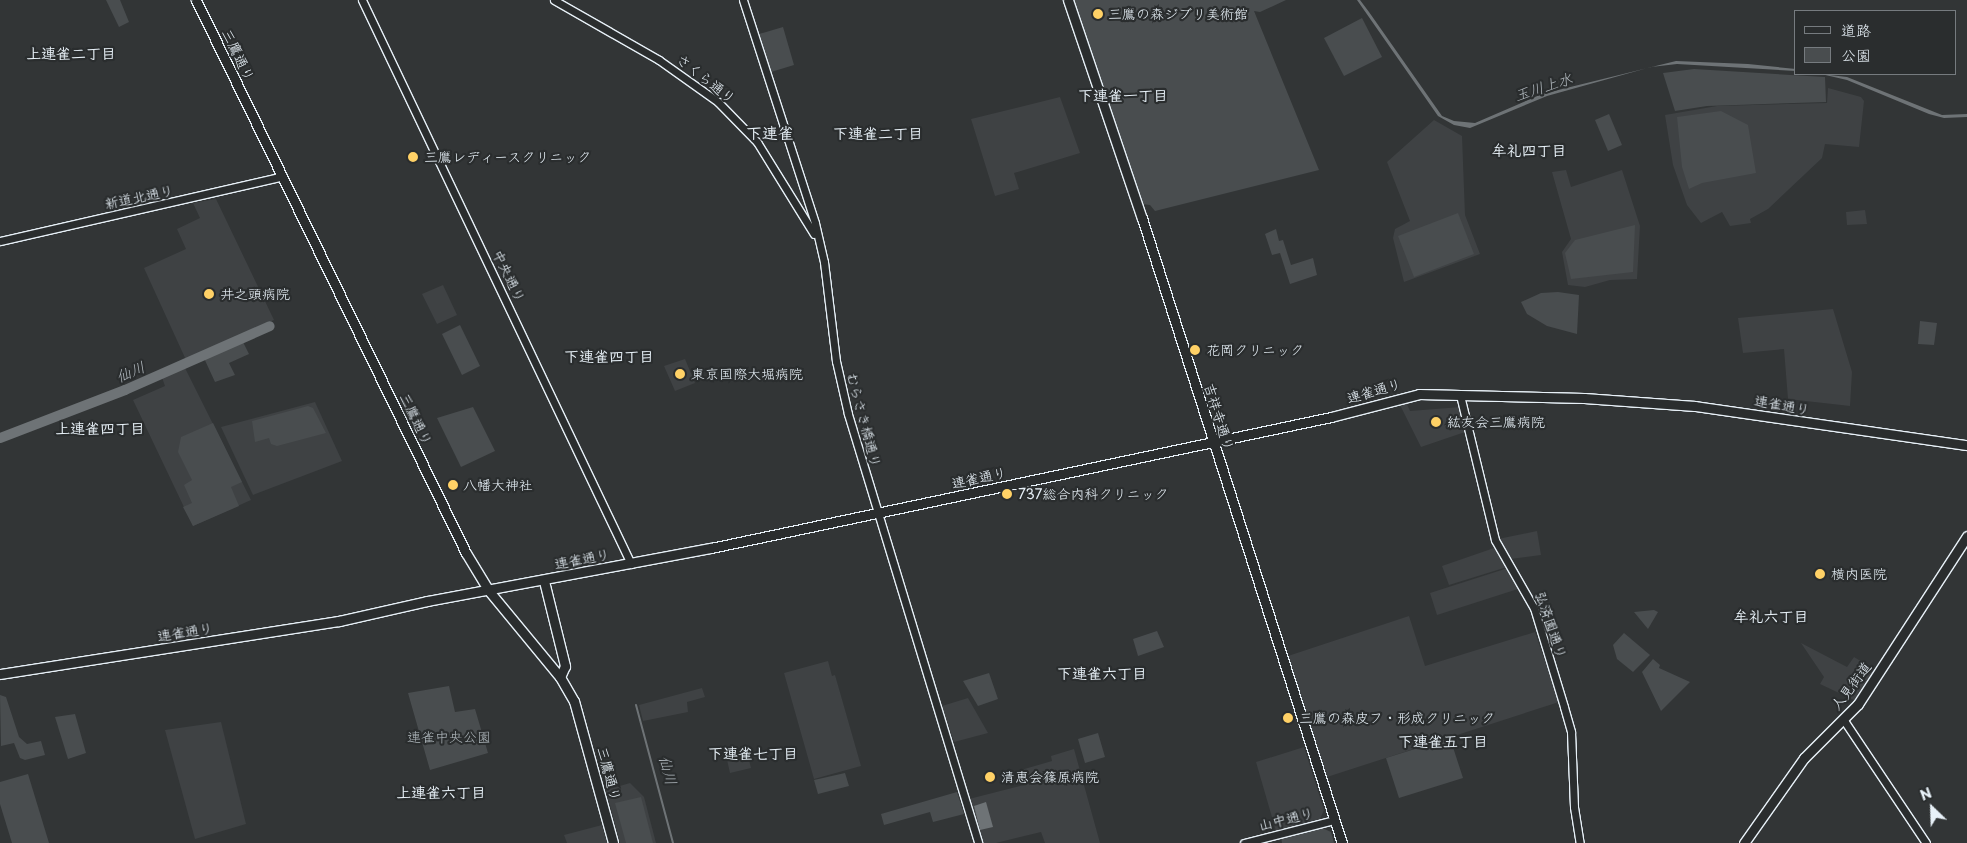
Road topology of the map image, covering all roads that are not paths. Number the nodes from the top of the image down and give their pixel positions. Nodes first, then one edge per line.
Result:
1 (196, 0) edge
2 (362, 0) edge
3 (554, 0) edge
4 (743, 0) edge
5 (1068, 0) edge
6 (282, 176) junction
7 (0, 241) edge
8 (820, 244) junction
9 (1460, 395) junction
10 (1214, 442) junction
11 (1967, 445) edge
12 (877, 514) junction
13 (1967, 536) edge
14 (632, 564) junction
15 (544, 581) junction
16 (489, 591) junction
17 (0, 674) edge
18 (560, 677) junction
19 (1844, 719) junction
20 (1334, 820) junction
21 (613, 843) edge
22 (978, 843) edge
23 (1244, 843) edge
24 (1342, 843) edge
25 (1580, 843) edge
26 (1744, 843) edge
27 (1926, 843) edge

1 - 6 main road, 三鷹通り
2 - 14 street, 中央通り
3 - 8 street, さくら通り
4 - 8 street, むらさき橋通り
5 - 10 main road, 吉祥寺通り
6 - 7 street, 新道北通り
6 - 16 main road, 三鷹通り
8 - 12 street, むらさき橋通り
9 - 10 main road, 連雀通り
9 - 11 main road, 連雀通り
9 - 25 street, 弘済園通り
10 - 12 main road, 連雀通り
10 - 20 main road, 吉祥寺通り
12 - 14 main road, 連雀通り
12 - 22 street, むらさき橋通り
13 - 19 main road, 人見街道
14 - 15 main road, 連雀通り
15 - 16 main road, 連雀通り
15 - 18 main road
16 - 17 main road, 連雀通り
16 - 18 main road, 三鷹通り
18 - 21 main road, 三鷹通り
19 - 26 main road, 人見街道
19 - 27 street
20 - 23 street, 山中通り
20 - 24 main road, 吉祥寺通り

